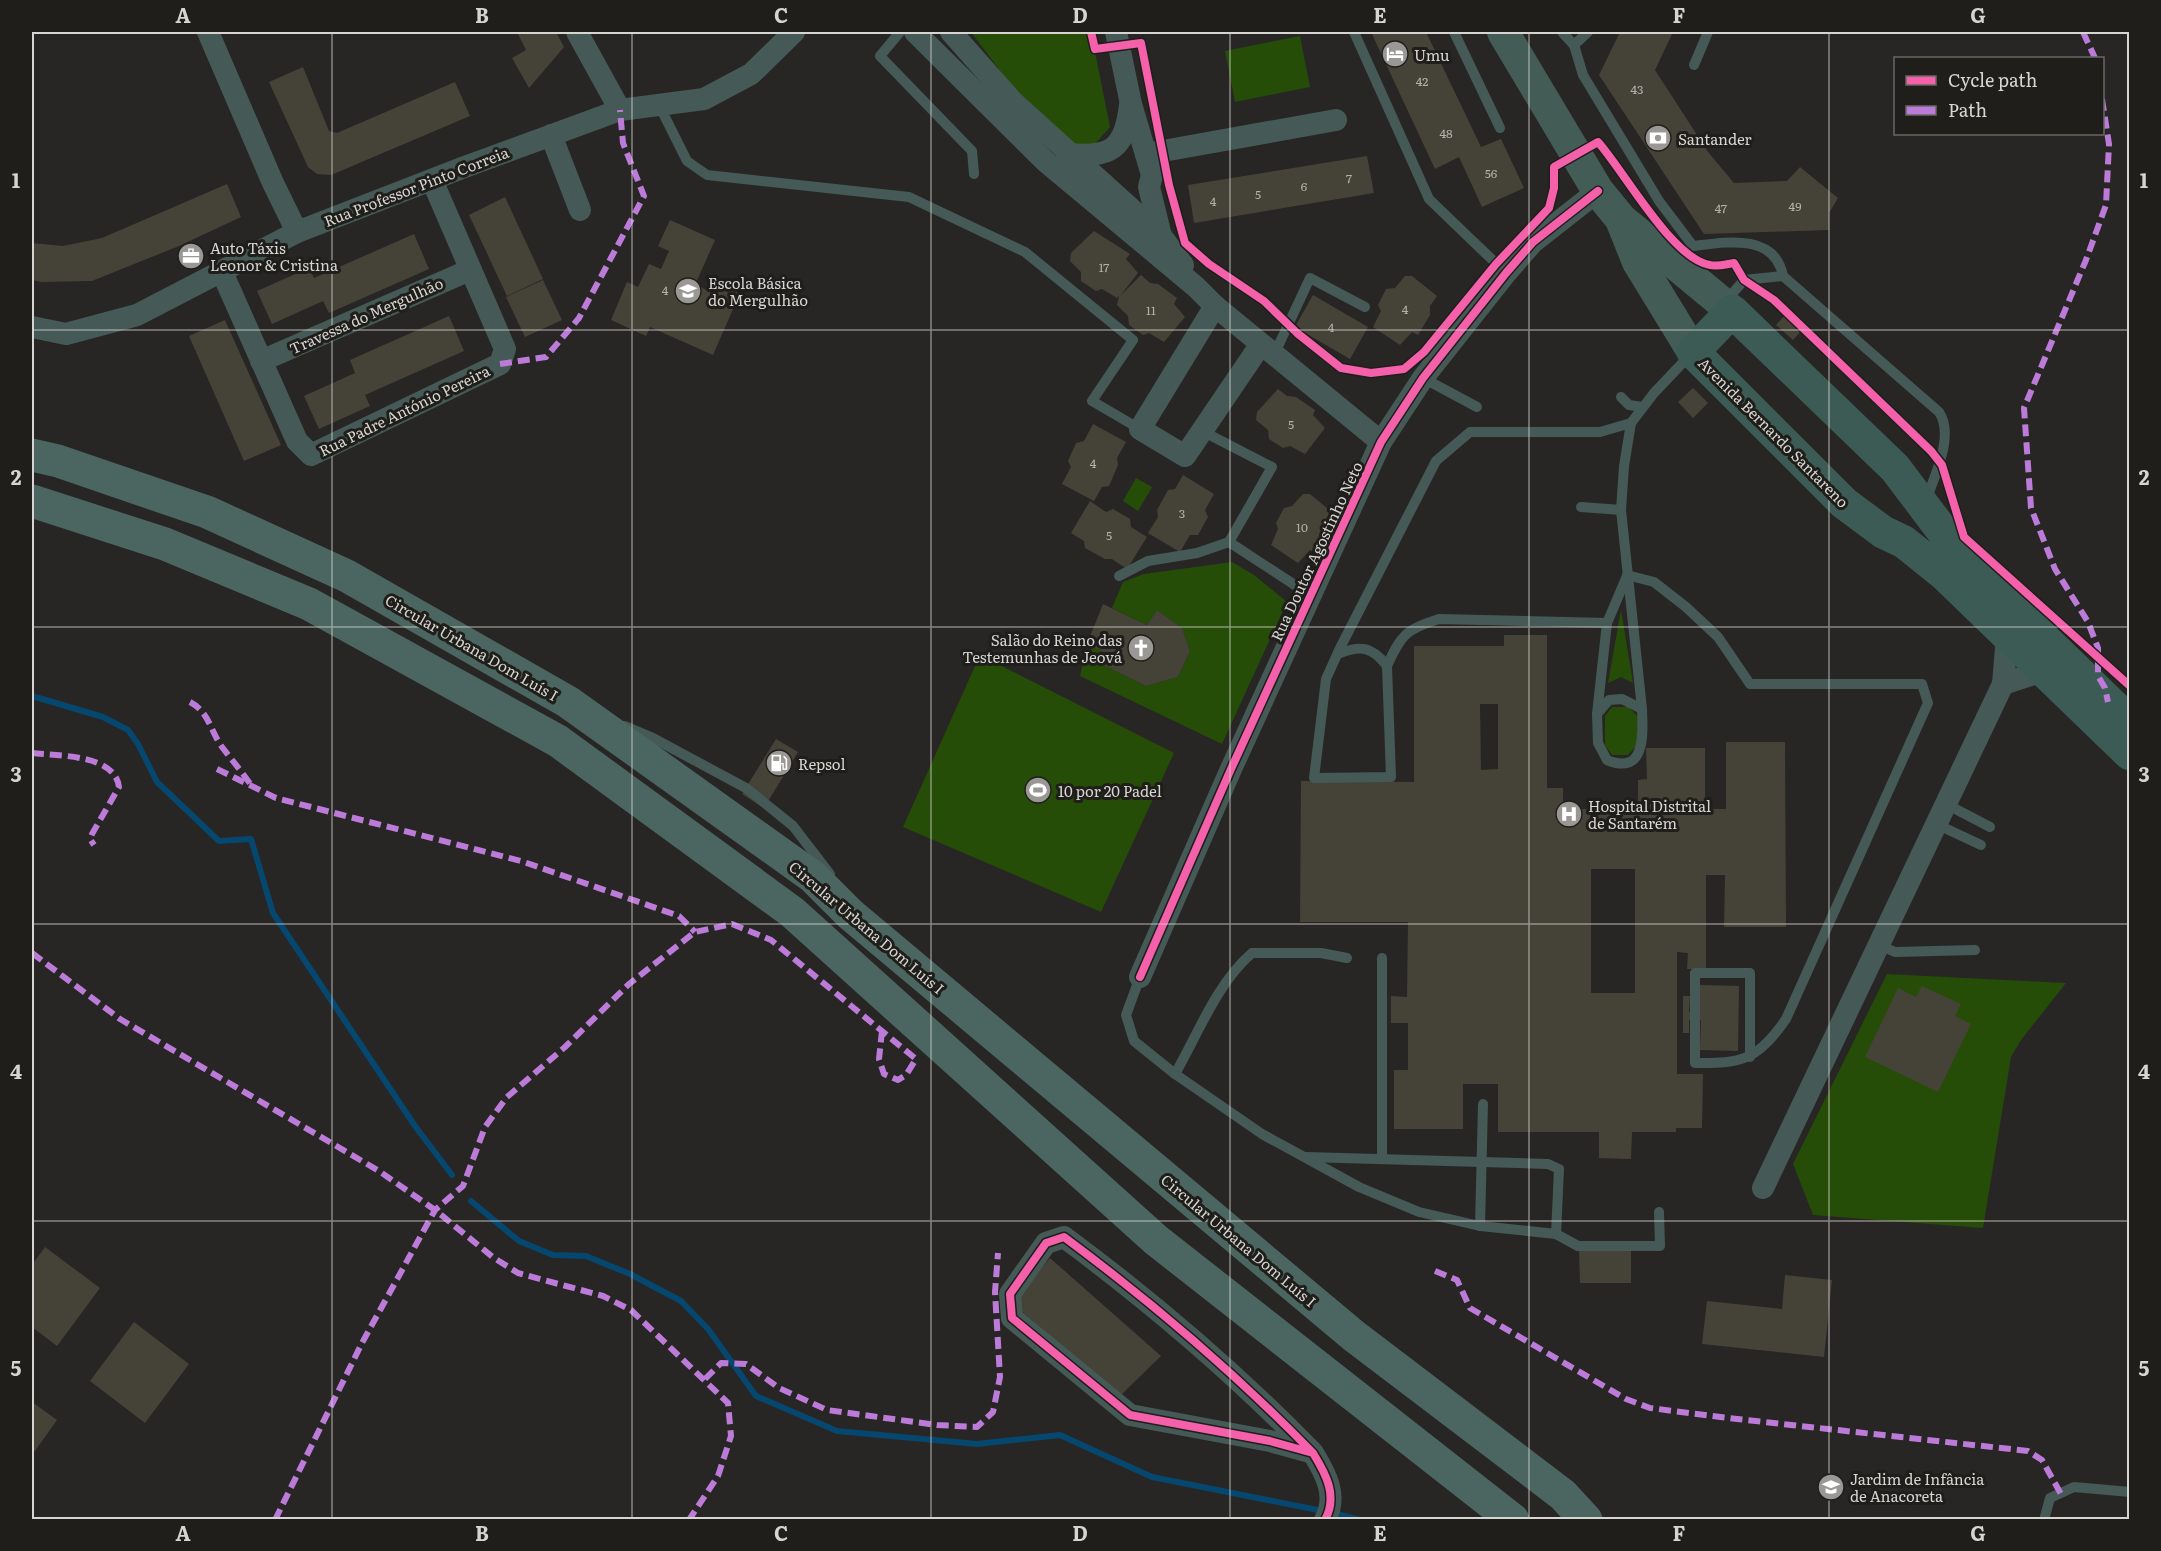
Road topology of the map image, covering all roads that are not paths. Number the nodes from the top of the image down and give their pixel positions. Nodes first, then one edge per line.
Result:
1 (208, 32) edge
2 (577, 32) edge
3 (794, 32) edge
4 (900, 32) edge
5 (915, 32) edge
6 (951, 32) edge
7 (1116, 32) edge
8 (1354, 32) edge
9 (1503, 32) edge
10 (1562, 32) edge
11 (1588, 32) edge
12 (1708, 32) edge
13 (1458, 33) edge
14 (1574, 45) junction
15 (1694, 64) dead end
16 (1131, 104) junction
17 (659, 105) junction
18 (620, 110) junction
19 (1336, 120) dead end
20 (1500, 128) dead end
21 (551, 135) junction
22 (1067, 154) junction
23 (1146, 154) junction
24 (974, 174) dead end
25 (432, 180) junction
26 (1598, 191) junction
27 (580, 210) dead end
28 (1620, 219) junction
29 (297, 232) junction
30 (1161, 236) junction
31 (470, 270) junction
32 (222, 272) junction
33 (1506, 273) junction
34 (1783, 276) junction
35 (1196, 287) junction
36 (1215, 306) junction
37 (1728, 307) junction
38 (1365, 308) dead end
39 (32, 327) edge
40 (1268, 349) junction
41 (1693, 352) junction
42 (261, 361) junction
43 (1423, 378) junction
44 (1621, 397) dead end
45 (1477, 407) dead end
46 (1642, 407) junction
47 (1631, 423) junction
48 (1140, 429) junction
49 (1202, 431) junction
50 (1381, 442) junction
51 (32, 455) edge
52 (1903, 477) junction
53 (32, 501) edge
54 (1844, 502) junction
55 (1581, 507) dead end
56 (1924, 507) junction
57 (1621, 510) junction
58 (1229, 542) junction
59 (1627, 575) junction
60 (1119, 576) dead end
61 (1310, 594) junction
62 (1607, 623) junction
63 (2007, 636) junction
64 (1338, 654) junction
65 (1387, 666) junction
66 (2043, 670) junction
67 (2003, 684) junction
68 (1642, 709) junction
69 (1597, 714) junction
70 (2130, 722) edge
71 (2130, 754) edge
72 (1946, 804) junction
73 (1936, 824) junction
74 (1990, 826) dead end
75 (1981, 845) dead end
76 (1879, 945) junction
77 (1975, 950) dead end
78 (1347, 958) dead end
79 (1382, 958) dead end
80 (1140, 976) joint
81 (1750, 1057) junction
82 (1175, 1074) junction
83 (1482, 1104) dead end
84 (1306, 1157) junction
85 (1382, 1157) junction
86 (1483, 1160) junction
87 (1763, 1188) dead end
88 (1659, 1212) dead end
89 (1480, 1226) junction
90 (1556, 1234) junction
91 (1252, 1393) junction
92 (1229, 1434) junction
93 (1313, 1453) junction
94 (2130, 1492) edge
95 (1563, 1495) junction
96 (1328, 1512) edge
97 (1513, 1520) edge
98 (1586, 1520) edge
99 (1611, 1520) edge
100 (2044, 1520) edge

1 - 29 street
2 - 18 street
3 - 17 street, Rua Professor Pinto Correia
4 - 24 lane
5 - 35 street
6 - 22 street
7 - 16 street
8 - 33 lane
9 - 26 main road, Avenida Bernardo Santareno
10 - 14 lane
11 - 14 lane
12 - 15 lane
13 - 20 lane
14 - 34 lane
16 - 22 street
16 - 23 street
17 - 18 street, Rua Professor Pinto Correia
17 - 48 lane
18 - 21 street, Rua Professor Pinto Correia
19 - 23 street
21 - 25 street, Rua Professor Pinto Correia
21 - 27 street
22 - 30 street
23 - 30 street
25 - 29 street, Rua Professor Pinto Correia
25 - 31 street, Rua Padre António Pereira
26 - 28 main road, Avenida Bernardo Santareno
26 - 33 street, Rua Doutor Agostinho Neto
28 - 37 main road, Avenida Bernardo Santareno
28 - 41 main road, Avenida Bernardo Santareno
29 - 32 street, Rua Professor Pinto Correia
30 - 35 street
31 - 42 street, Travessa do Mergulhão
31 - 42 street, Rua Padre António Pereira
32 - 39 street, Rua Professor Pinto Correia
32 - 42 street, Rua Padre António Pereira
33 - 43 street, Rua Doutor Agostinho Neto
34 - 37 lane
34 - 56 lane
35 - 36 street
36 - 40 street
36 - 48 street
37 - 41 main road
37 - 52 main road, Avenida Bernardo Santareno
38 - 40 lane
40 - 49 street
40 - 50 street
41 - 46 lane
41 - 54 main road, Avenida Bernardo Santareno
43 - 45 lane
43 - 50 street, Rua Doutor Agostinho Neto
44 - 46 lane
46 - 47 lane
47 - 57 lane
47 - 64 lane
48 - 49 street
49 - 58 lane
50 - 61 street, Rua Doutor Agostinho Neto
51 - 95 highway, Circular Urbana Dom Luís I
52 - 54 main road
52 - 56 main road, Avenida Bernardo Santareno
53 - 97 highway
54 - 63 main road, Avenida Bernardo Santareno
55 - 57 lane
56 - 70 main road, Avenida Bernardo Santareno
57 - 59 lane
58 - 60 lane
58 - 61 lane
59 - 62 lane
59 - 68 lane
59 - 81 lane
61 - 80 street, Rua Doutor Agostinho Neto
62 - 65 lane
62 - 69 lane
63 - 66 main road, Avenida Bernardo Santareno
63 - 67 street
64 - 65 lane
64 - 65 lane
66 - 67 street
66 - 71 main road, Avenida Bernardo Santareno
67 - 72 street
68 - 69 lane
68 - 69 lane
72 - 73 street
72 - 74 lane
73 - 75 lane
73 - 76 street
76 - 77 lane
76 - 87 street
78 - 82 lane
79 - 85 lane
80 - 82 lane
81 - 81 lane
82 - 84 lane
83 - 86 lane
84 - 85 lane
84 - 89 lane
85 - 86 lane
86 - 89 lane
86 - 90 lane
88 - 90 lane
89 - 90 lane
91 - 92 street
91 - 92 street
91 - 93 street
92 - 93 street
93 - 96 street
94 - 100 lane
95 - 98 highway, Circular Urbana Dom Luís I
95 - 99 highway

